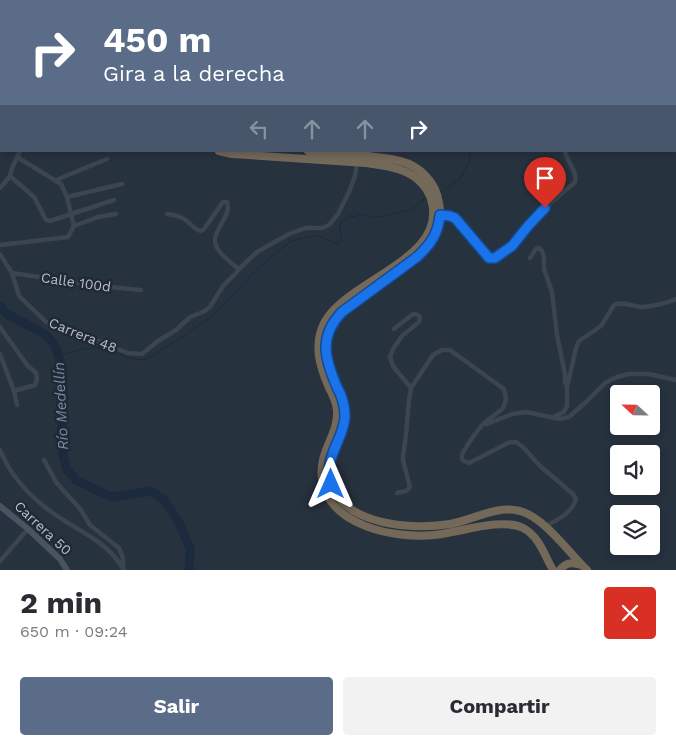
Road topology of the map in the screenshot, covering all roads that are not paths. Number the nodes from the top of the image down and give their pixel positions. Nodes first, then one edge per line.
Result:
1 (19, 152) edge
2 (223, 152) edge
3 (320, 152) edge
4 (565, 152) edge
5 (17, 156) junction
6 (106, 159) dead end
7 (357, 162) junction
8 (10, 176) junction
9 (56, 180) junction
10 (122, 184) dead end
11 (0, 188) edge
12 (67, 197) junction
13 (114, 200) dead end
14 (72, 213) junction
15 (116, 214) dead end
16 (167, 214) dead end
17 (440, 215) junction
18 (74, 226) junction
19 (0, 245) edge
20 (0, 254) edge
21 (530, 258) dead end
22 (239, 269) junction
23 (12, 273) junction
24 (141, 290) dead end
25 (676, 299) edge
26 (0, 327) edge
27 (394, 328) dead end
28 (0, 354) edge
29 (676, 380) edge
30 (567, 387) junction
31 (411, 388) junction
32 (14, 391) junction
33 (17, 406) dead end
34 (554, 418) junction
35 (483, 424) junction
36 (0, 450) edge
37 (44, 460) dead end
38 (397, 494) dead end
39 (0, 506) edge
40 (546, 526) junction
41 (28, 529) junction
42 (0, 561) edge
43 (585, 568) edge
44 (67, 570) edge
45 (123, 570) edge
46 (553, 570) edge
47 (560, 570) edge

1 - 5 street
2 - 7 highway
3 - 17 highway
4 - 17 street
5 - 8 street
5 - 9 street
6 - 9 street
7 - 22 street
7 - 46 highway
8 - 11 street
8 - 14 street
9 - 12 street
10 - 12 street
12 - 14 street
13 - 14 street
14 - 18 street
15 - 18 street
16 - 22 street
17 - 40 highway
18 - 19 street
20 - 23 street, Carrera 48
21 - 30 street
22 - 23 street, Carrera 48
23 - 24 street, Calle 100d
25 - 30 street
26 - 32 street
27 - 31 street
28 - 32 street
29 - 34 street
30 - 34 street
31 - 35 street
31 - 38 street
32 - 33 street
34 - 35 street
35 - 40 street
36 - 45 street
37 - 45 street
39 - 41 main road, Carrera 50
40 - 43 highway
41 - 42 street
41 - 44 main road, Carrera 50
43 - 47 highway

